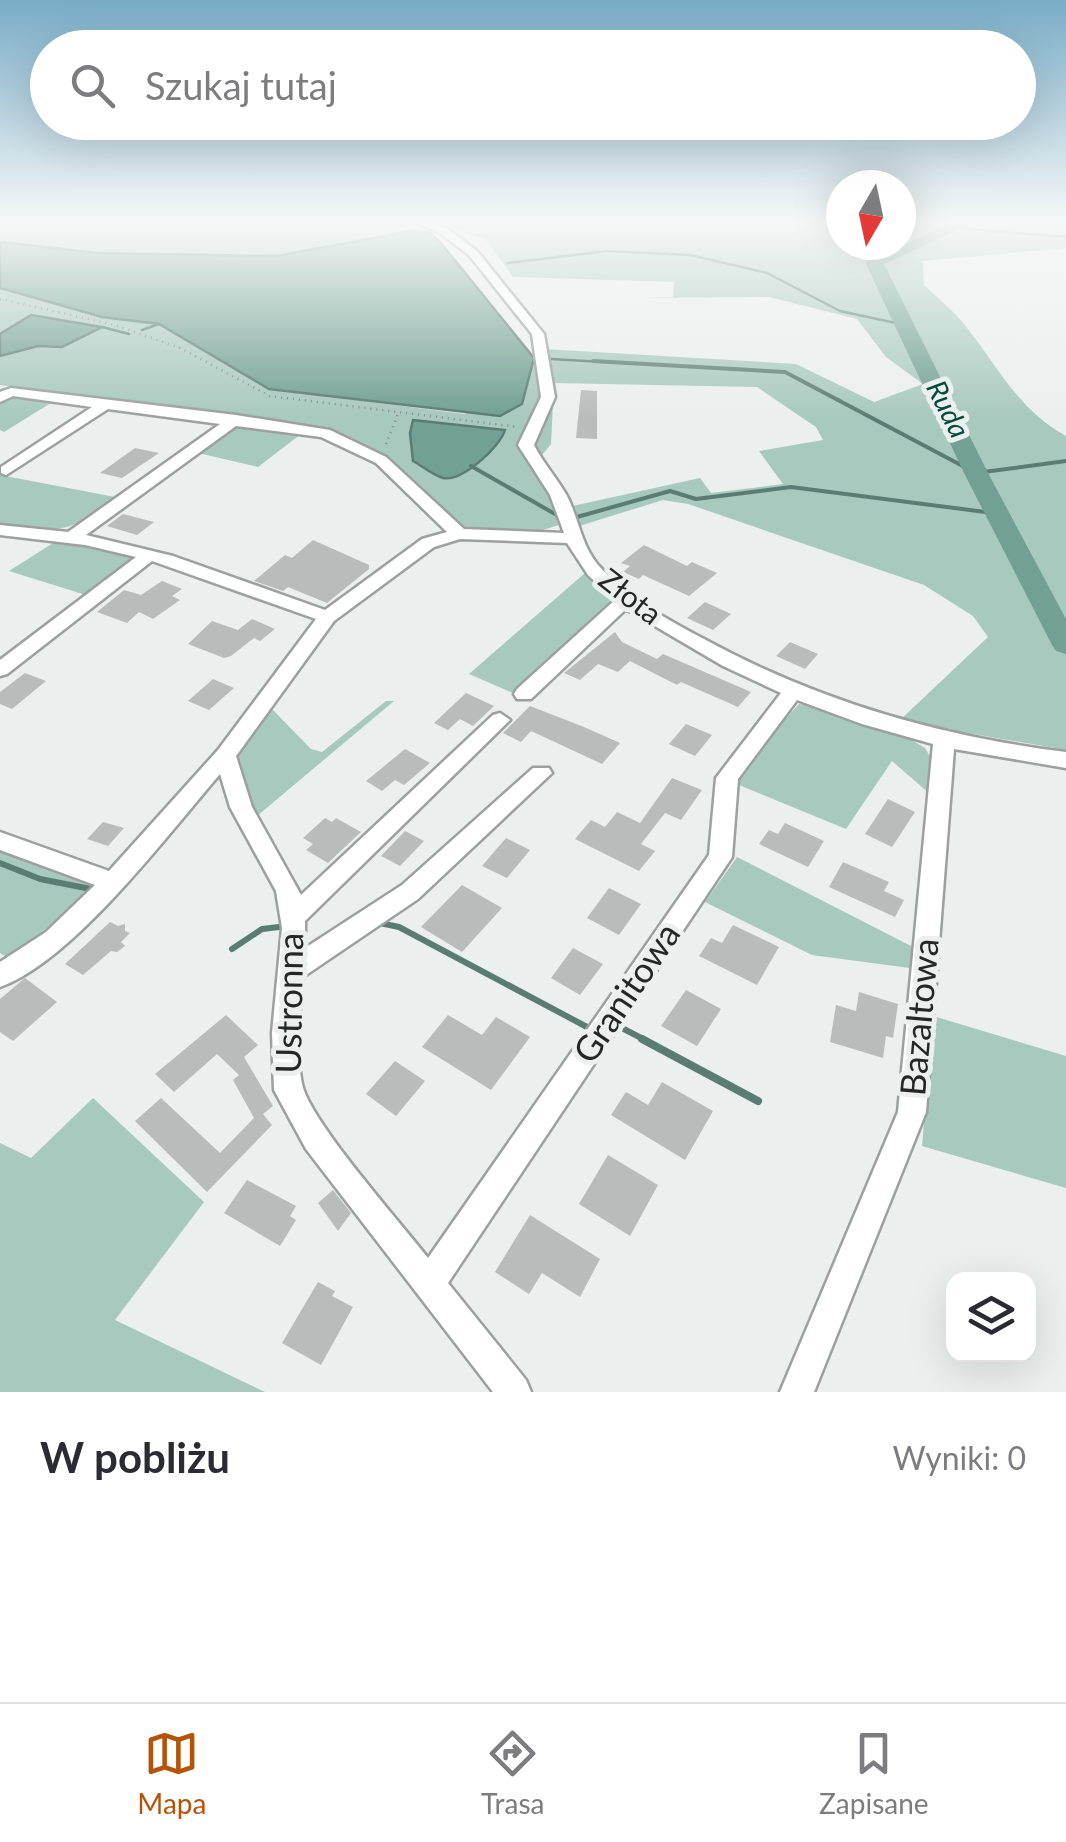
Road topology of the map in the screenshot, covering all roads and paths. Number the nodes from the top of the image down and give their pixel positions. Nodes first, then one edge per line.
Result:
1 (501, 288) edge
2 (0, 299) edge
3 (0, 398) edge
4 (106, 404) junction
5 (398, 413) junction
6 (236, 419) junction
7 (533, 428) junction
8 (380, 460) junction
9 (6, 470) dead end
10 (0, 530) edge
11 (458, 534) junction
12 (74, 536) junction
13 (571, 538) junction
14 (150, 554) junction
15 (625, 600) junction
16 (327, 616) junction
17 (0, 670) edge
18 (792, 693) junction
19 (524, 694) dead end
20 (500, 720) dead end
21 (944, 739) junction
22 (225, 755) junction
23 (1066, 760) edge
24 (541, 772) dead end
25 (0, 842) edge
26 (113, 882) junction
27 (292, 918) junction
28 (289, 972) junction
29 (0, 976) edge
30 (429, 1284) junction
31 (514, 1392) edge
32 (797, 1392) edge

1 - 7 street, Złota
2 - 5 path
3 - 4 street
4 - 6 street
4 - 9 street
5 - 7 path
5 - 8 path
6 - 8 street
6 - 12 street
7 - 13 street, Złota
8 - 11 street
10 - 12 street
11 - 13 street
11 - 16 street
12 - 14 street
13 - 15 street, Złota
14 - 16 street
14 - 17 street
15 - 18 street, Złota
15 - 19 street
16 - 22 street
18 - 21 street, Złota
18 - 30 street, Granitowa
20 - 27 street
21 - 23 street, Złota
21 - 32 street, Bazaltowa
22 - 26 street
22 - 27 street, Ustronna
24 - 28 street
25 - 26 street
26 - 29 street
27 - 28 street, Ustronna
28 - 30 street, Ustronna
30 - 31 street, Ustronna

